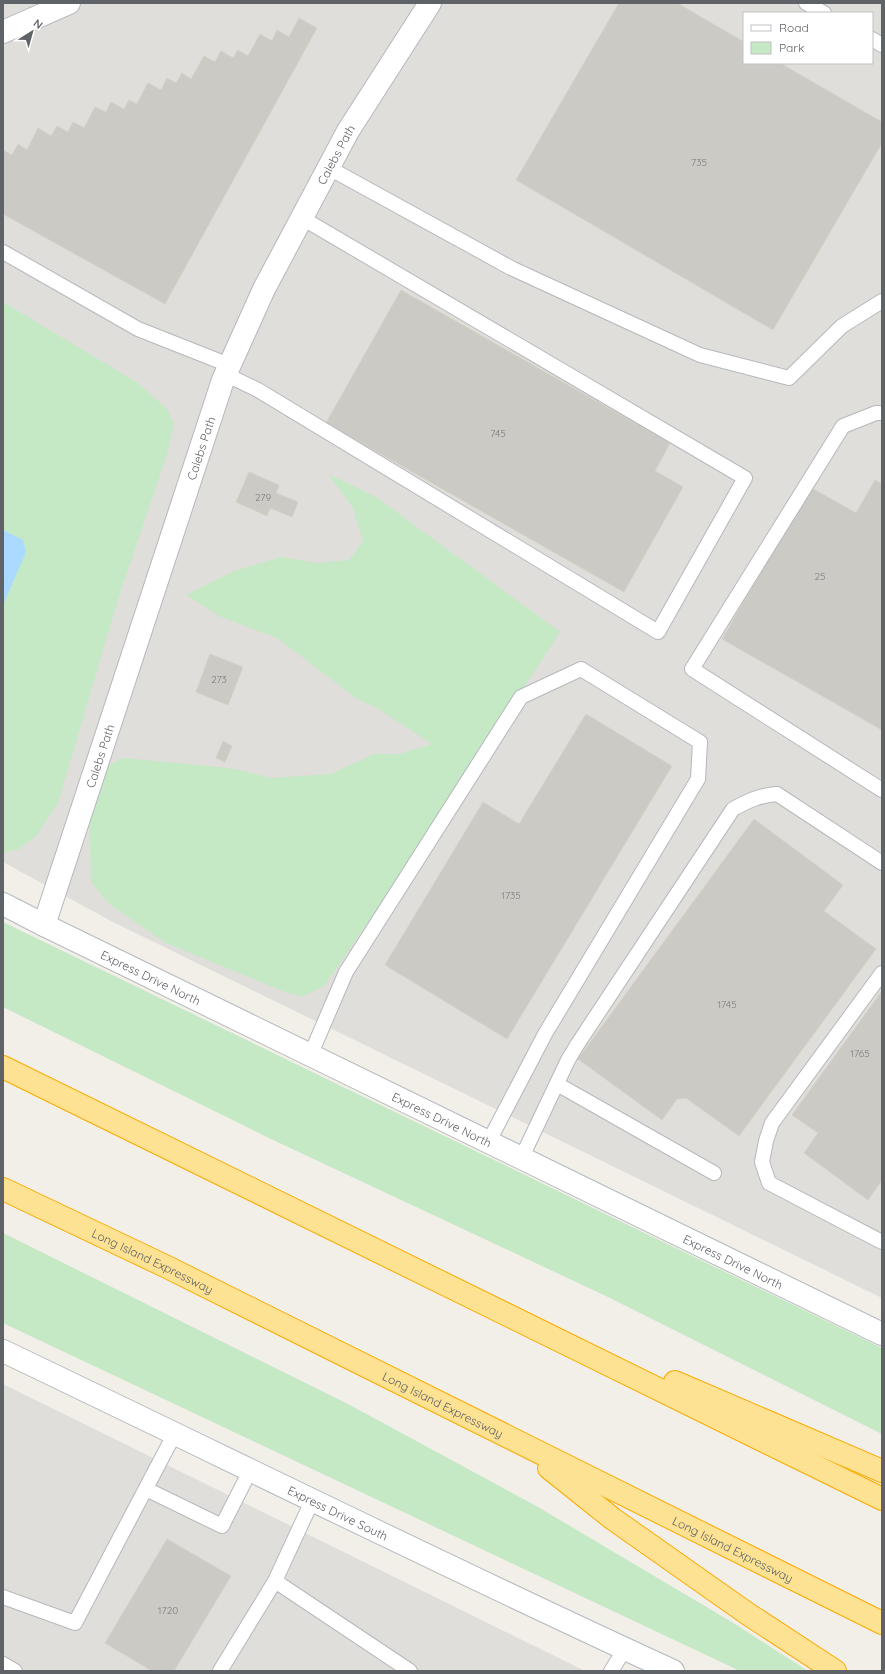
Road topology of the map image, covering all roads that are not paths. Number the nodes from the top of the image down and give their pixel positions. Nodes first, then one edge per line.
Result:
1 (69, 3) edge
2 (430, 3) edge
3 (806, 3) edge
4 (822, 12) edge
5 (3, 32) edge
6 (873, 40) edge
7 (882, 45) edge
8 (329, 168) junction
9 (302, 218) junction
10 (3, 252) edge
11 (882, 301) edge
12 (227, 370) junction
13 (882, 413) edge
14 (882, 790) edge
15 (882, 862) edge
16 (3, 904) edge
17 (44, 925) junction
18 (882, 973) edge
19 (310, 1056) junction
20 (3, 1067) edge
21 (556, 1084) junction
22 (488, 1143) junction
23 (521, 1159) junction
24 (714, 1173) dead end
25 (3, 1189) edge
26 (882, 1242) edge
27 (424, 1274) junction
28 (882, 1334) edge
29 (3, 1351) edge
30 (175, 1433) junction
31 (518, 1442) junction
32 (250, 1470) junction
33 (882, 1471) edge
34 (146, 1489) junction
35 (882, 1499) edge
36 (313, 1500) junction
37 (275, 1581) junction
38 (3, 1597) edge
39 (882, 1623) edge
40 (625, 1649) junction
41 (3, 1664) edge
42 (15, 1671) edge
43 (220, 1671) edge
44 (410, 1671) edge
45 (611, 1671) edge
46 (673, 1671) edge
47 (835, 1671) edge

1 - 5 main road
2 - 8 main road, Calebs Path
3 - 4 lane
6 - 7 lane
8 - 9 main road, Calebs Path
8 - 11 lane
9 - 12 main road, Calebs Path
9 - 12 lane
10 - 12 lane
12 - 17 main road, Calebs Path
13 - 14 lane
15 - 21 lane
16 - 17 main road, Express Drive North
17 - 19 main road, Express Drive North
18 - 26 lane
19 - 22 main road, Express Drive North
19 - 22 lane
20 - 27 highway
21 - 23 lane
21 - 24 lane
22 - 23 main road, Express Drive North
23 - 28 main road, Express Drive North
25 - 31 highway, Long Island Expressway
27 - 33 highway
27 - 35 highway
29 - 30 main road, Express Drive South
30 - 32 main road, Express Drive South
30 - 34 lane
31 - 39 highway, Long Island Expressway
31 - 47 highway
32 - 34 lane
32 - 36 main road, Express Drive South
34 - 38 lane
36 - 37 lane
36 - 40 main road, Express Drive South
37 - 43 lane
37 - 44 lane
40 - 45 lane
40 - 46 main road, Express Drive South
41 - 42 lane

